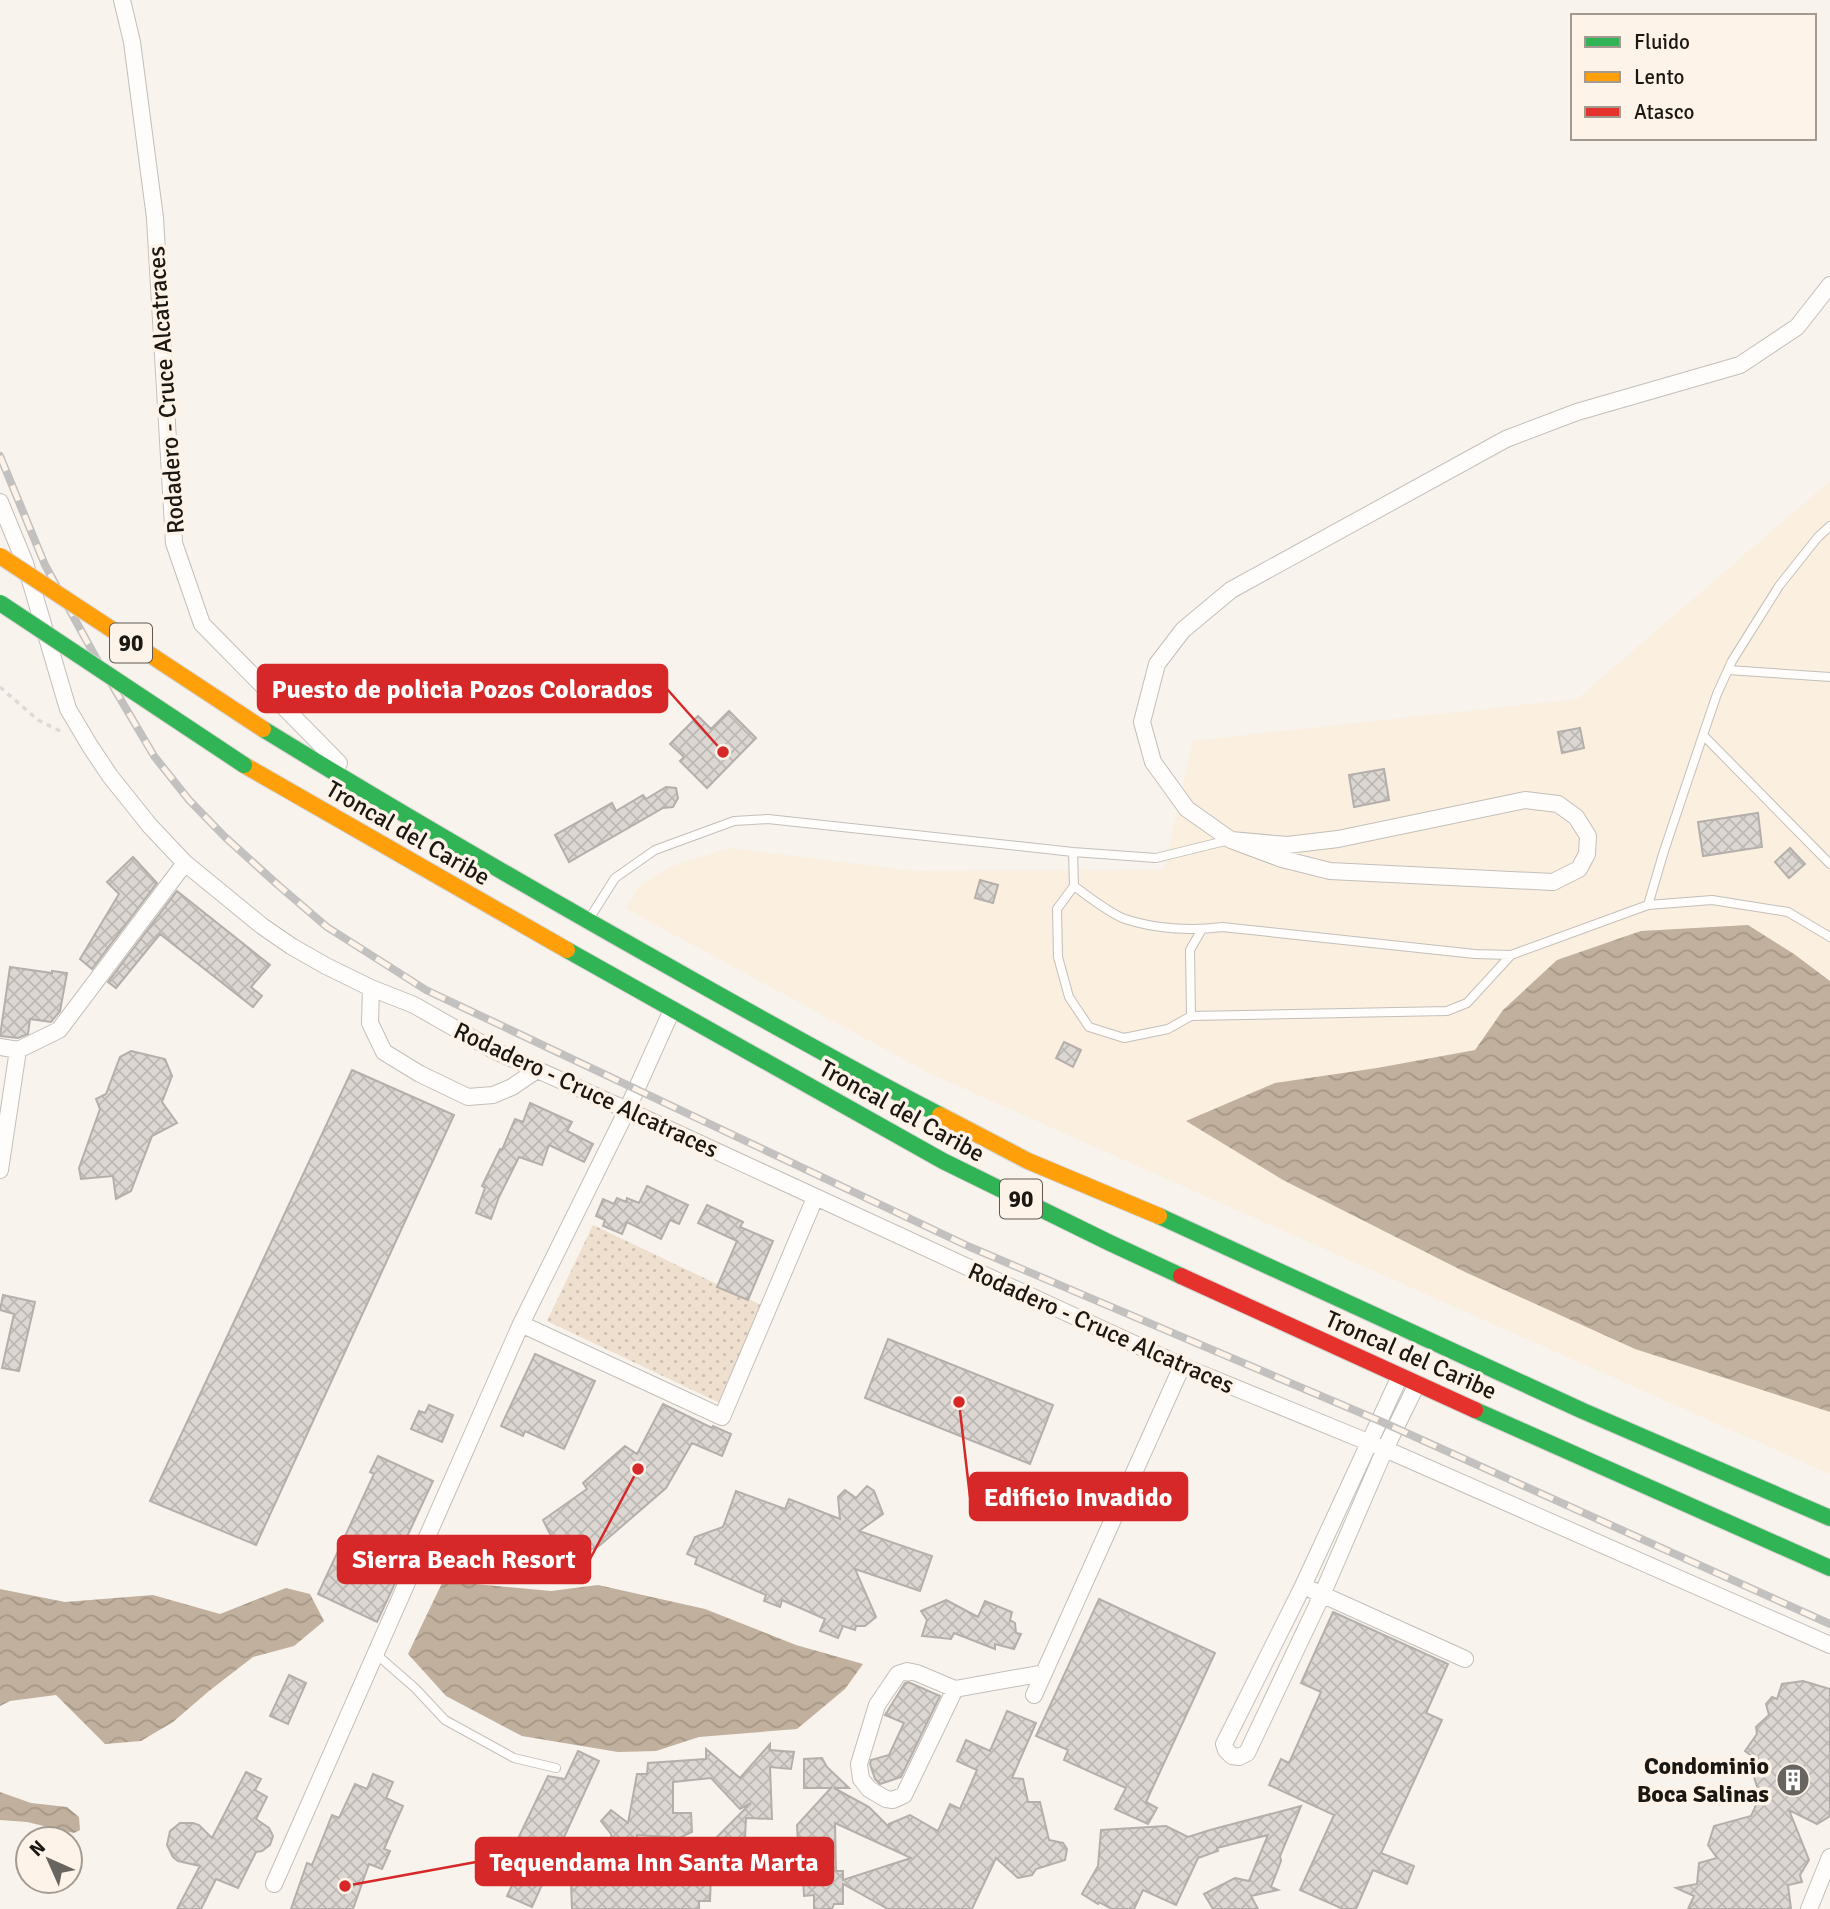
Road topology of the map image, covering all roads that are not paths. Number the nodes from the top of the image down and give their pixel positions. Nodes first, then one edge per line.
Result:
1 (122, 0) edge
2 (1830, 285) edge
3 (0, 502) edge
4 (1830, 526) edge
5 (0, 556) edge
6 (0, 603) edge
7 (1728, 670) junction
8 (1830, 677) edge
9 (1703, 736) junction
10 (369, 794) junction
11 (1231, 840) junction
12 (1073, 852) junction
13 (185, 863) junction
14 (1830, 864) edge
15 (1074, 886) junction
16 (1648, 905) junction
17 (587, 922) junction
18 (1202, 929) junction
19 (1830, 937) edge
20 (1511, 955) junction
21 (371, 988) junction
22 (672, 1010) junction
23 (1191, 1016) junction
24 (0, 1048) edge
25 (18, 1049) junction
26 (537, 1070) junction
27 (627, 1110) junction
28 (0, 1170) edge
29 (815, 1198) junction
30 (521, 1324) junction
31 (1182, 1366) junction
32 (1400, 1376) junction
33 (1417, 1384) junction
34 (1378, 1446) junction
35 (1830, 1518) edge
36 (1830, 1568) edge
37 (1303, 1586) junction
38 (1322, 1595) junction
39 (1830, 1646) edge
40 (376, 1654) junction
41 (1465, 1659) dead end
42 (1044, 1673) junction
43 (955, 1689) junction
44 (1034, 1695) dead end
45 (556, 1768) dead end
46 (1830, 1857) edge
47 (274, 1884) dead end
48 (1809, 1909) edge

1 - 10 street, Rodadero - Cruce Alcatraces
2 - 11 street
3 - 13 street, Rodadero - Cruce Alcatraces
4 - 7 lane
5 - 10 highway, Troncal del Caribe / 90, bridge
6 - 22 highway, Troncal del Caribe / 90, bridge
7 - 8 lane
7 - 9 lane
9 - 14 lane
9 - 16 lane
10 - 17 highway, Troncal del Caribe / 90
11 - 11 street
11 - 12 lane
12 - 15 lane
12 - 17 lane
13 - 21 street, Rodadero - Cruce Alcatraces
13 - 25 street
15 - 18 lane
15 - 23 lane
16 - 19 lane
16 - 20 lane
17 - 35 highway, Troncal del Caribe / 90
18 - 20 lane
18 - 23 lane
20 - 23 lane
21 - 26 street, Rodadero - Cruce Alcatraces
21 - 26 street
22 - 27 street
22 - 32 highway, Troncal del Caribe / 90
24 - 25 street
25 - 28 street
26 - 27 street, Rodadero - Cruce Alcatraces
27 - 29 street, Rodadero - Cruce Alcatraces
27 - 30 street
29 - 30 street
29 - 31 street, Rodadero - Cruce Alcatraces
30 - 40 street
31 - 34 street, Rodadero - Cruce Alcatraces
31 - 42 street
32 - 33 highway, Troncal del Caribe / 90
32 - 34 street
33 - 34 street
33 - 36 highway, Troncal del Caribe / 90
34 - 37 street
34 - 38 street
34 - 39 street, Rodadero - Cruce Alcatraces
37 - 38 street
37 - 38 street
38 - 41 street
40 - 45 lane
40 - 47 street
42 - 43 street
42 - 44 street
43 - 43 street
46 - 48 street

